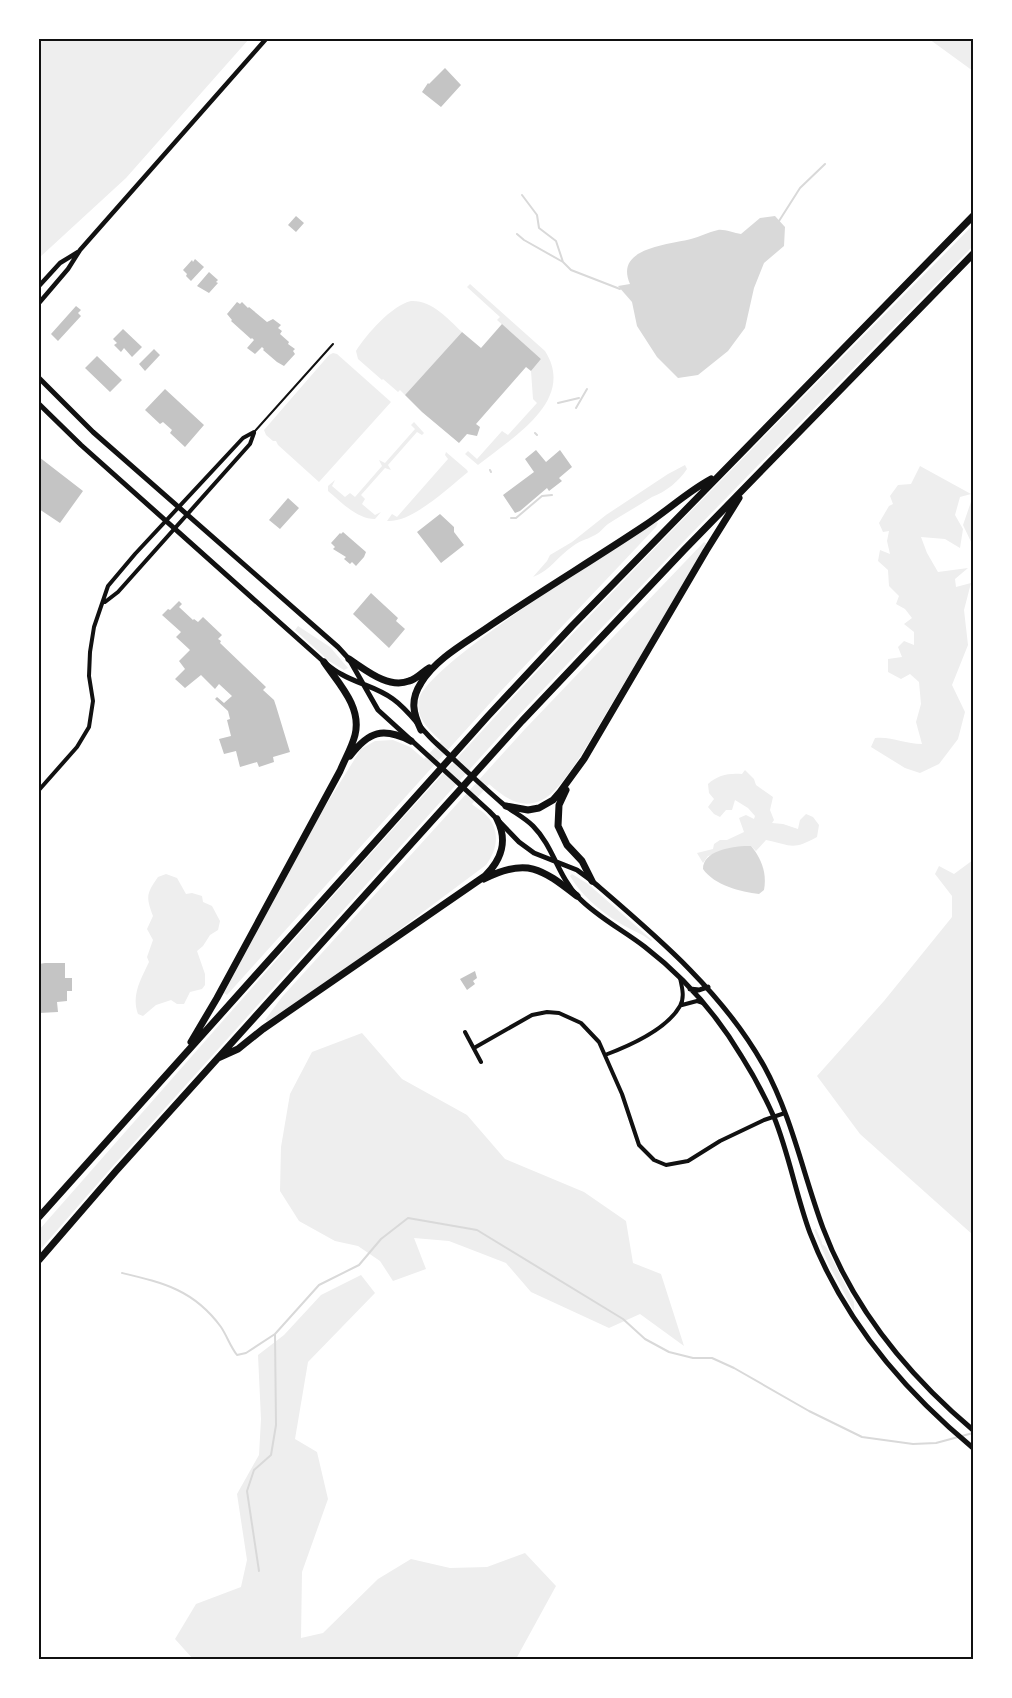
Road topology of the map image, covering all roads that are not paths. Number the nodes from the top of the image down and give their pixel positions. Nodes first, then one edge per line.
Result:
1 (267, 39) edge
2 (973, 216) edge
3 (80, 250) junction
4 (973, 254) edge
5 (39, 286) edge
6 (39, 303) edge
7 (333, 344) dead end
8 (39, 378) edge
9 (39, 404) edge
10 (255, 432) junction
11 (719, 475) junction
12 (749, 483) junction
13 (179, 507) junction
14 (188, 515) junction
15 (166, 522) junction
16 (174, 530) junction
17 (104, 602) junction
18 (349, 659) junction
19 (324, 662) junction
20 (434, 666) junction
21 (362, 683) junction
22 (421, 730) junction
23 (411, 741) junction
24 (584, 759) junction
25 (340, 771) junction
26 (39, 790) edge
27 (506, 806) junction
28 (497, 819) junction
29 (556, 861) junction
30 (592, 880) junction
31 (471, 887) junction
32 (577, 896) junction
33 (680, 978) junction
34 (708, 987) junction
35 (690, 989) junction
36 (703, 1003) junction
37 (681, 1006) junction
38 (465, 1032) dead end
39 (474, 1048) junction
40 (185, 1052) junction
41 (605, 1055) junction
42 (217, 1058) junction
43 (481, 1062) dead end
44 (785, 1113) junction
45 (773, 1117) junction
46 (39, 1217) edge
47 (39, 1260) edge
48 (872, 1322) junction
49 (860, 1329) junction
50 (973, 1430) edge
51 (973, 1448) edge

1 - 3 street
2 - 11 highway
3 - 5 street
3 - 6 street
4 - 12 highway
7 - 10 lane
8 - 13 main road
9 - 15 main road
10 - 13 street
10 - 14 street
11 - 20 highway
11 - 40 highway
12 - 24 highway
12 - 42 highway
13 - 14 main road
13 - 15 street
14 - 16 street
14 - 18 main road
15 - 16 main road
15 - 17 street
16 - 17 street
16 - 19 main road
17 - 26 street
18 - 20 highway
18 - 21 main road
19 - 21 main road
19 - 25 highway
20 - 22 highway
21 - 22 main road
21 - 23 main road
22 - 27 main road
23 - 25 highway
23 - 28 main road
24 - 27 highway
24 - 30 highway
25 - 40 highway
27 - 29 main road
28 - 29 main road
28 - 31 highway
29 - 30 main road
29 - 32 main road
30 - 34 main road
31 - 32 highway
31 - 42 highway
32 - 33 main road
33 - 35 main road
33 - 37 street
34 - 35 main road
34 - 44 main road
35 - 36 main road
36 - 37 street
36 - 45 main road
37 - 41 street
38 - 39 street
39 - 41 street
39 - 43 street
40 - 46 highway
41 - 45 street
42 - 47 highway
44 - 45 street
44 - 48 main road
45 - 49 main road
48 - 49 main road
48 - 50 main road
49 - 51 main road

